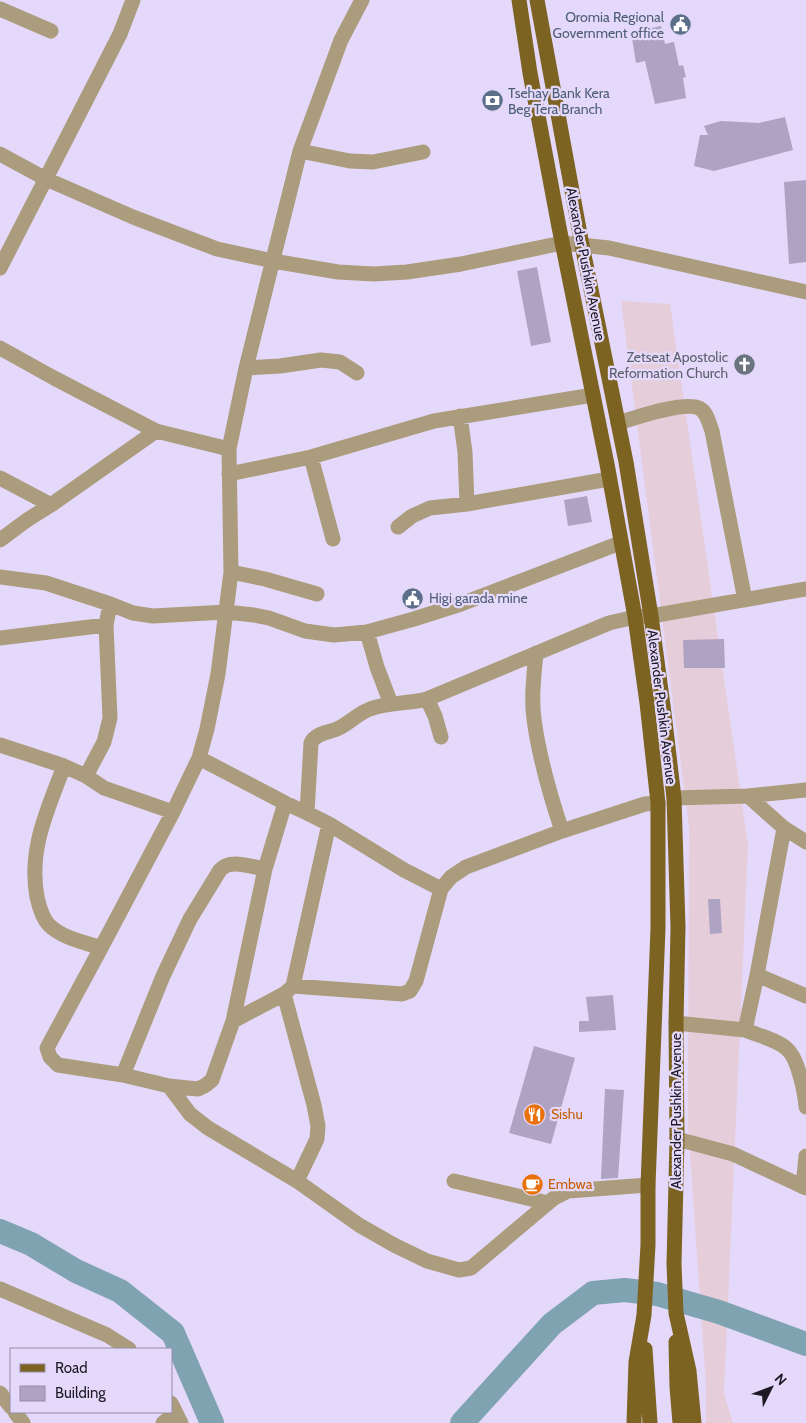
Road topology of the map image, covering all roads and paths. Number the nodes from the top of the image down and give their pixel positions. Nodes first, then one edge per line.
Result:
1 (133, 0) edge
2 (362, 0) edge
3 (519, 0) edge
4 (537, 0) edge
5 (0, 9) edge
6 (51, 30) dead end
7 (300, 152) junction
8 (423, 152) dead end
9 (0, 154) edge
10 (46, 179) junction
11 (562, 243) junction
12 (582, 245) junction
13 (273, 261) junction
14 (0, 268) edge
15 (806, 292) edge
16 (0, 348) edge
17 (246, 368) junction
18 (357, 373) dead end
19 (593, 395) junction
20 (460, 416) junction
21 (618, 423) junction
22 (156, 431) junction
23 (229, 449) junction
24 (311, 457) junction
25 (626, 462) junction
26 (608, 472) junction
27 (229, 474) junction
28 (0, 478) edge
29 (467, 504) junction
30 (50, 505) junction
31 (398, 527) dead end
32 (333, 539) dead end
33 (0, 540) edge
34 (620, 543) junction
35 (231, 572) junction
36 (0, 577) edge
37 (806, 589) edge
38 (317, 594) dead end
39 (745, 600) junction
40 (110, 604) junction
41 (226, 612) junction
42 (651, 616) junction
43 (634, 617) junction
44 (106, 625) junction
45 (367, 632) junction
46 (0, 638) edge
47 (536, 653) junction
48 (427, 699) junction
49 (391, 704) junction
50 (441, 737) dead end
51 (0, 745) edge
52 (199, 758) junction
53 (64, 766) junction
54 (86, 776) junction
55 (806, 790) edge
56 (748, 796) junction
57 (674, 798) junction
58 (284, 803) junction
59 (658, 803) junction
60 (173, 812) junction
61 (307, 813) junction
62 (328, 824) junction
63 (784, 828) junction
64 (562, 831) junction
65 (806, 842) edge
66 (265, 869) junction
67 (441, 889) junction
68 (101, 948) junction
69 (757, 975) junction
70 (288, 990) junction
71 (806, 996) edge
72 (233, 1021) junction
73 (676, 1023) junction
74 (744, 1030) junction
75 (124, 1074) junction
76 (169, 1086) junction
77 (806, 1107) edge
78 (677, 1139) junction
79 (806, 1156) edge
80 (297, 1181) junction
81 (454, 1181) dead end
82 (648, 1185) junction
83 (805, 1188) edge
84 (548, 1203) junction
85 (0, 1289) edge
86 (676, 1313) junction
87 (644, 1315) junction
88 (127, 1348) edge
89 (0, 1392) edge
90 (10, 1406) edge
91 (176, 1413) edge
92 (163, 1423) edge
93 (634, 1423) edge
94 (650, 1423) edge
95 (680, 1423) edge
96 (694, 1423) edge

1 - 10 street
2 - 7 street
3 - 11 main road, Alexander Pushkin Avenue
4 - 12 main road, Alexander Pushkin Avenue
5 - 6 street
7 - 8 street
7 - 13 street
9 - 10 street
10 - 13 street
10 - 14 street
11 - 12 street
11 - 13 street
11 - 19 main road, Alexander Pushkin Avenue
12 - 15 street
12 - 21 main road, Alexander Pushkin Avenue
13 - 17 street
16 - 22 street
17 - 18 street
17 - 23 street
19 - 20 street
19 - 26 main road, Alexander Pushkin Avenue
20 - 24 street
20 - 29 street
21 - 25 main road, Alexander Pushkin Avenue
21 - 39 street
22 - 23 street
22 - 30 street
23 - 27 street
24 - 27 street
24 - 32 street
25 - 26 main road
25 - 42 main road, Alexander Pushkin Avenue
26 - 29 street
26 - 34 main road, Alexander Pushkin Avenue
27 - 35 street
28 - 30 street
29 - 31 street
30 - 33 street
34 - 43 main road, Alexander Pushkin Avenue
34 - 45 street
35 - 38 street
35 - 41 street
36 - 40 street
37 - 39 street
39 - 42 street
40 - 41 street
40 - 44 street
41 - 45 street
41 - 52 street
42 - 43 street
42 - 57 main road, Alexander Pushkin Avenue
43 - 47 street
43 - 59 main road, Alexander Pushkin Avenue
44 - 46 street
44 - 54 street
45 - 49 street
47 - 48 street
47 - 64 street
48 - 49 street
48 - 50 street
49 - 61 street
51 - 53 street
52 - 58 street
52 - 60 street
53 - 54 street
53 - 68 street
54 - 60 street
55 - 56 street
56 - 57 street
56 - 63 street
57 - 73 main road, Alexander Pushkin Avenue
58 - 61 street
58 - 66 street
59 - 64 street
59 - 82 main road, Alexander Pushkin Avenue
60 - 68 street
61 - 62 street
62 - 67 street
62 - 70 street
63 - 65 street
63 - 69 street
64 - 67 street
66 - 72 street
66 - 75 street
67 - 70 street
68 - 75 street
69 - 71 street
69 - 74 street
70 - 72 street
70 - 80 street
72 - 76 street
73 - 74 street
73 - 78 main road, Alexander Pushkin Avenue
74 - 77 street
75 - 76 street
76 - 80 street
78 - 83 street
78 - 86 main road, Alexander Pushkin Avenue
79 - 83 street
80 - 84 street
81 - 84 street
82 - 84 street
82 - 87 main road, Alexander Pushkin Avenue
85 - 88 street
86 - 95 main road
86 - 96 main road, Alexander Pushkin Avenue
87 - 93 main road, Alexander Pushkin Avenue
87 - 94 main road
89 - 90 street
91 - 92 street

